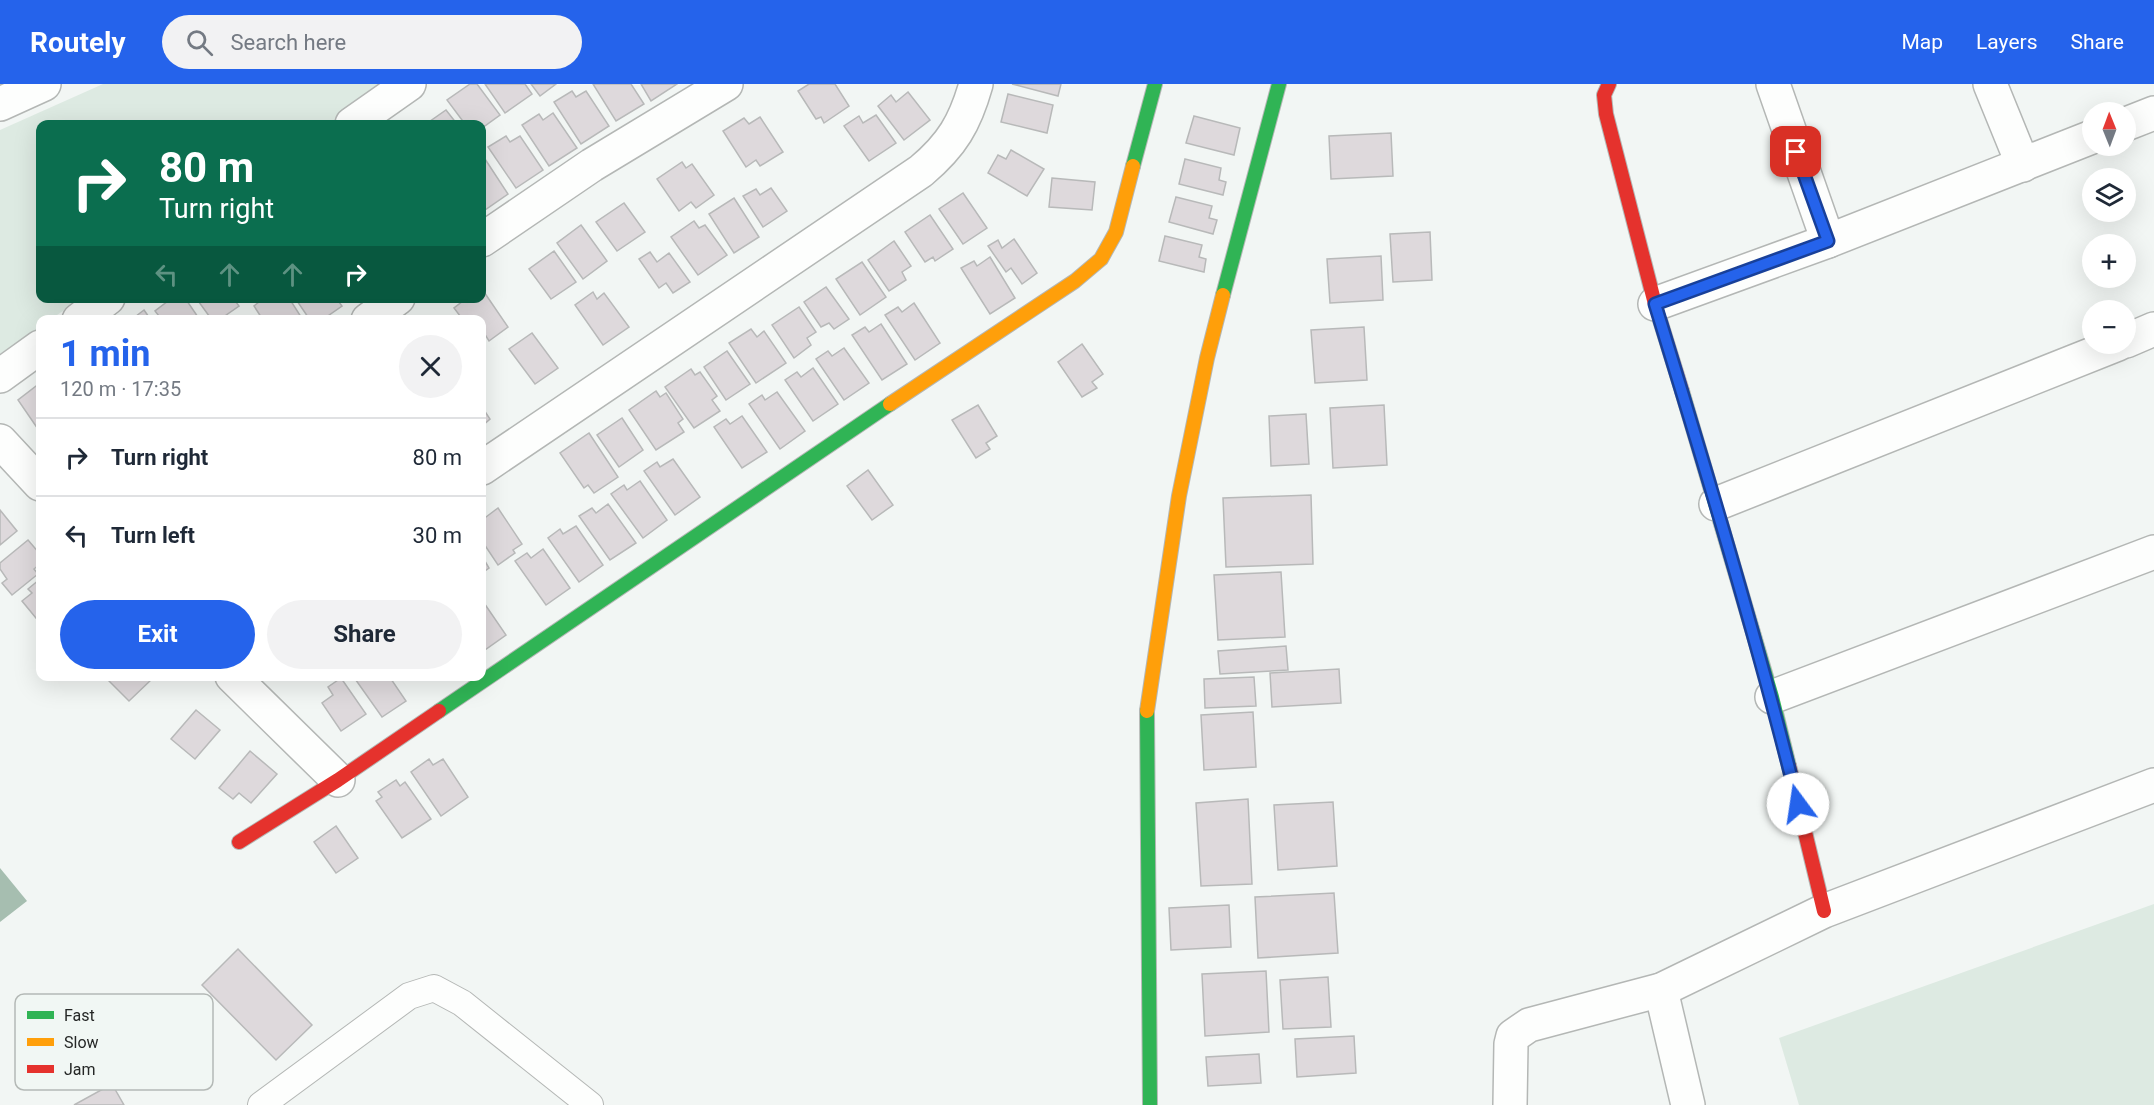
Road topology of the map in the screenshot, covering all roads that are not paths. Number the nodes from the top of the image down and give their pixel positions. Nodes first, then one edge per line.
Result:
1 (44, 84) edge
2 (409, 84) edge
3 (726, 84) edge
4 (976, 84) edge
5 (1155, 84) edge
6 (1279, 84) edge
7 (1609, 84) edge
8 (1773, 84) edge
9 (1990, 84) edge
10 (0, 104) edge
11 (2154, 113) edge
12 (358, 120) edge
13 (2136, 120) edge
14 (2082, 141) edge
15 (2023, 165) junction
16 (486, 237) edge
17 (1828, 241) junction
18 (101, 303) edge
19 (391, 303) edge
20 (1655, 304) junction
21 (86, 315) edge
22 (375, 315) edge
23 (2154, 329) edge
24 (2136, 337) edge
25 (36, 350) edge
26 (2093, 354) edge
27 (0, 376) edge
28 (0, 441) edge
29 (486, 465) edge
30 (36, 480) edge
31 (1716, 504) junction
32 (2154, 552) edge
33 (486, 679) edge
34 (237, 681) edge
35 (483, 681) edge
36 (1772, 697) junction
37 (338, 780) junction
38 (2154, 784) edge
39 (239, 842) dead end
40 (1824, 910) junction
41 (1661, 990) junction
42 (261, 1105) edge
43 (590, 1105) edge
44 (1150, 1105) edge
45 (1510, 1105) edge
46 (1689, 1105) edge

1 - 10 street
2 - 12 street
3 - 16 street
4 - 29 street
5 - 33 street
6 - 44 street
7 - 20 street
8 - 17 street
9 - 15 street
11 - 13 street
14 - 15 street
15 - 17 street
17 - 20 street
18 - 21 street
19 - 22 street
20 - 31 street
23 - 24 street
25 - 27 street
26 - 31 street
28 - 30 street
31 - 36 street
32 - 36 street
34 - 37 street
35 - 37 street
36 - 40 street
37 - 39 street
38 - 40 street
40 - 41 street
41 - 45 street
41 - 46 street
42 - 43 lane

